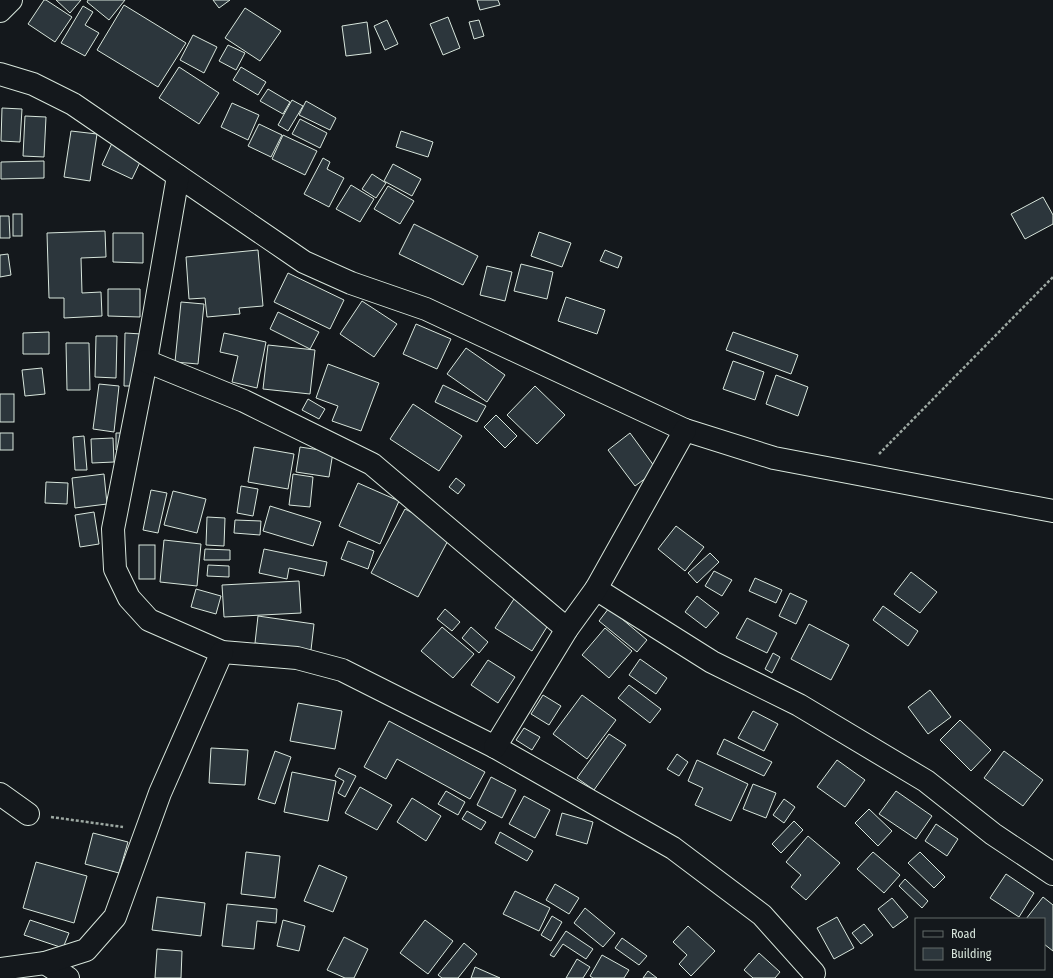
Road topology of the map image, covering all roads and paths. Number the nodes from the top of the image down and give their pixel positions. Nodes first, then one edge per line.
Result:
1 (11, 0) edge
2 (0, 11) edge
3 (0, 74) edge
4 (178, 176) junction
5 (1053, 277) edge
6 (146, 361) junction
7 (685, 430) junction
8 (859, 474) junction
9 (1053, 511) edge
10 (596, 589) junction
11 (567, 629) junction
12 (222, 652) junction
13 (495, 747) junction
14 (0, 794) edge
15 (28, 814) joint
16 (146, 830) junction
17 (1053, 874) edge
18 (45, 963) junction
19 (0, 969) edge
20 (814, 973) dead end
21 (68, 978) edge

1 - 2 street
3 - 4 street
4 - 6 street
4 - 7 street
5 - 8 path
6 - 11 street
6 - 12 street
7 - 8 street
7 - 10 street
8 - 9 street
10 - 11 street
10 - 17 street
11 - 13 street
12 - 13 street
12 - 16 street
13 - 20 street
14 - 15 street
15 - 16 path
16 - 18 street
18 - 19 street
18 - 21 street

